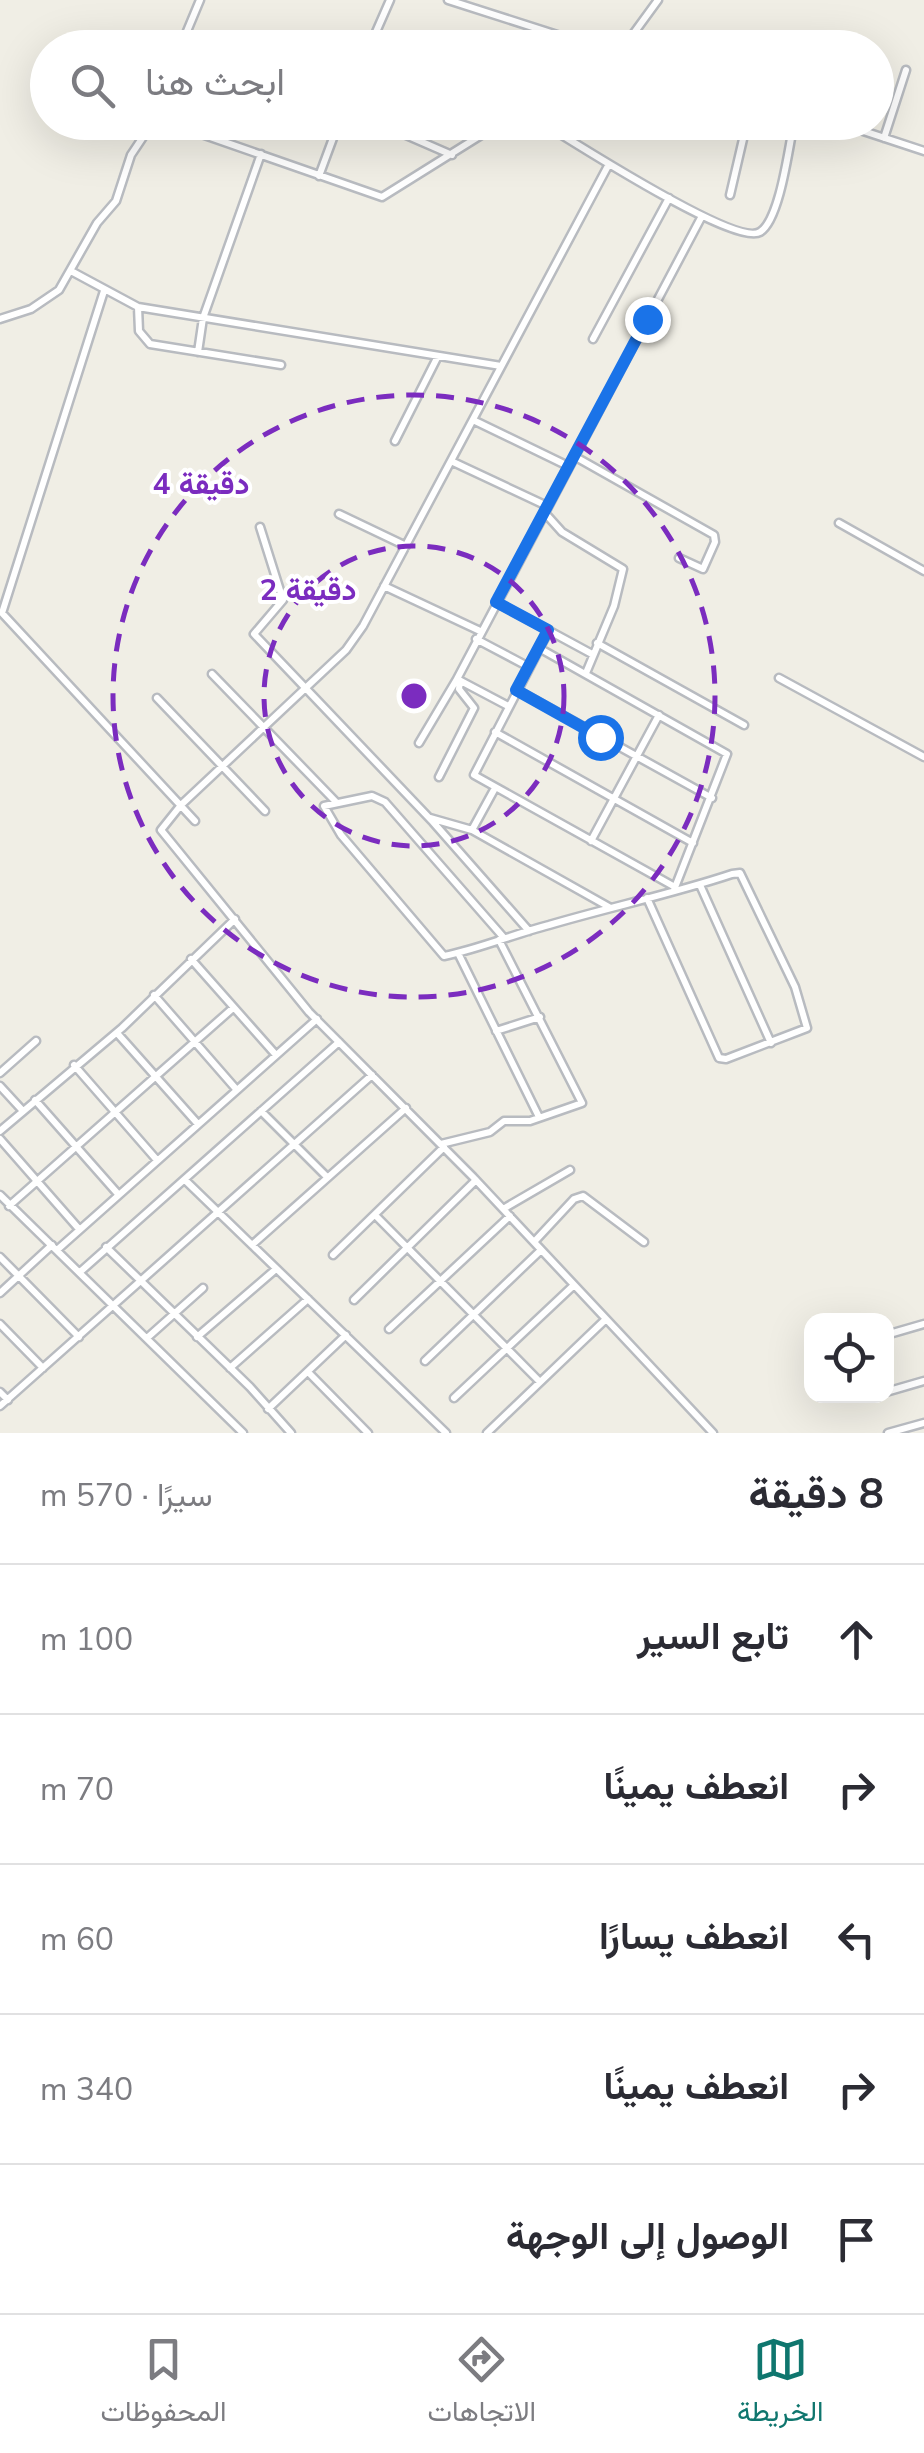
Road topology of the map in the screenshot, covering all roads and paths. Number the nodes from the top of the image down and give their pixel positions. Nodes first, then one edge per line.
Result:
1 (200, 0) edge
2 (390, 0) edge
3 (448, 0) edge
4 (477, 0) edge
5 (658, 0) edge
6 (471, 7) junction
7 (188, 30) edge
8 (377, 30) edge
9 (542, 30) edge
10 (636, 30) edge
11 (906, 70) dead end
12 (894, 107) edge
13 (141, 140) edge
14 (219, 140) edge
15 (332, 140) edge
16 (418, 140) edge
17 (475, 140) edge
18 (570, 140) edge
19 (743, 140) edge
20 (789, 140) edge
21 (890, 140) edge
22 (924, 151) edge
23 (261, 154) junction
24 (453, 155) junction
25 (609, 164) junction
26 (319, 176) junction
27 (730, 195) dead end
28 (669, 198) junction
29 (702, 216) junction
30 (71, 271) junction
31 (104, 291) junction
32 (138, 307) junction
33 (203, 318) junction
34 (0, 319) edge
35 (593, 340) dead end
36 (198, 352) junction
37 (438, 356) junction
38 (281, 365) dead end
39 (502, 366) junction
40 (473, 420) junction
41 (395, 441) dead end
42 (574, 456) junction
43 (450, 462) junction
44 (568, 466) junction
45 (545, 509) junction
46 (338, 514) dead end
47 (838, 523) dead end
48 (260, 527) dead end
49 (406, 546) junction
50 (679, 558) dead end
51 (924, 571) edge
52 (384, 586) junction
53 (496, 602) junction
54 (548, 630) junction
55 (478, 635) junction
56 (597, 643) junction
57 (539, 648) junction
58 (592, 654) junction
59 (528, 667) junction
60 (212, 674) dead end
61 (586, 674) junction
62 (779, 678) dead end
63 (458, 680) junction
64 (306, 688) junction
65 (516, 690) junction
66 (157, 698) dead end
67 (508, 706) junction
68 (659, 715) junction
69 (744, 726) dead end
70 (264, 727) junction
71 (494, 732) junction
72 (419, 743) dead end
73 (636, 757) junction
74 (924, 757) edge
75 (223, 766) junction
76 (439, 777) dead end
77 (495, 788) junction
78 (712, 798) junction
79 (613, 799) junction
80 (337, 802) junction
81 (181, 806) junction
82 (265, 811) dead end
83 (429, 818) junction
84 (196, 821) dead end
85 (472, 830) junction
86 (590, 841) junction
87 (694, 843) junction
88 (700, 884) junction
89 (674, 889) junction
90 (647, 898) junction
91 (610, 908) junction
92 (235, 919) junction
93 (529, 931) junction
94 (502, 939) junction
95 (458, 952) junction
96 (191, 959) junction
97 (154, 996) junction
98 (233, 1008) junction
99 (540, 1017) junction
100 (317, 1020) junction
101 (496, 1031) junction
102 (117, 1033) junction
103 (36, 1041) dead end
104 (338, 1042) junction
105 (771, 1042) junction
106 (194, 1043) junction
107 (276, 1056) junction
108 (74, 1065) junction
109 (0, 1073) edge
110 (372, 1075) junction
111 (155, 1077) junction
112 (0, 1086) edge
113 (236, 1089) junction
114 (35, 1100) junction
115 (406, 1108) junction
116 (23, 1110) junction
117 (261, 1111) junction
118 (116, 1112) junction
119 (539, 1117) junction
120 (198, 1123) junction
121 (0, 1135) edge
122 (294, 1145) junction
123 (442, 1146) junction
124 (76, 1147) junction
125 (156, 1160) junction
126 (570, 1170) dead end
127 (328, 1177) junction
128 (185, 1180) junction
129 (476, 1180) junction
130 (37, 1182) junction
131 (118, 1194) junction
132 (0, 1195) edge
133 (10, 1206) junction
134 (218, 1213) junction
135 (507, 1213) junction
136 (375, 1215) junction
137 (80, 1229) junction
138 (534, 1242) junction
139 (644, 1242) dead end
140 (252, 1244) junction
141 (54, 1247) junction
142 (106, 1248) junction
143 (408, 1248) junction
144 (541, 1250) junction
145 (333, 1255) dead end
146 (0, 1258) edge
147 (276, 1268) junction
148 (80, 1272) junction
149 (18, 1277) junction
150 (441, 1281) junction
151 (140, 1282) junction
152 (574, 1285) junction
153 (203, 1288) dead end
154 (0, 1293) edge
155 (308, 1299) junction
156 (354, 1300) dead end
157 (114, 1306) junction
158 (173, 1314) junction
159 (473, 1314) junction
160 (606, 1318) junction
161 (0, 1324) edge
162 (924, 1324) edge
163 (389, 1329) dead end
164 (894, 1333) edge
165 (346, 1336) junction
166 (79, 1337) junction
167 (197, 1337) junction
168 (146, 1338) junction
169 (507, 1348) junction
170 (424, 1360) dead end
171 (43, 1368) junction
172 (230, 1368) junction
173 (308, 1372) junction
174 (924, 1381) edge
175 (540, 1382) junction
176 (894, 1390) edge
177 (0, 1392) edge
178 (454, 1398) dead end
179 (8, 1400) junction
180 (0, 1406) edge
181 (268, 1409) junction
182 (924, 1422) edge
183 (244, 1433) edge
184 (290, 1433) edge
185 (368, 1433) edge
186 (446, 1433) edge
187 (488, 1433) edge
188 (712, 1433) edge
189 (888, 1433) edge

1 - 7 street
2 - 8 street
3 - 6 street
4 - 6 street
5 - 10 street
6 - 9 street
11 - 12 street
13 - 30 street
14 - 23 street
15 - 26 street
16 - 24 street
17 - 24 street
18 - 25 street
19 - 27 street
20 - 29 street
21 - 22 street
23 - 26 street
23 - 33 street
24 - 26 street
25 - 28 street
25 - 39 street
28 - 29 street
28 - 35 street
29 - 42 street
30 - 31 street
30 - 34 street
31 - 32 street
31 - 81 street
32 - 33 street
32 - 36 street
33 - 36 street
33 - 37 street
36 - 38 street
37 - 39 street
37 - 41 street
39 - 40 street
40 - 43 street
40 - 44 street
42 - 44 street
42 - 50 street
43 - 45 street
43 - 49 street
44 - 45 street
45 - 53 street
45 - 56 street
46 - 49 street
47 - 51 street
48 - 64 street
49 - 52 street
52 - 55 street
52 - 64 street
53 - 54 street
53 - 55 street
54 - 57 street
54 - 58 street
55 - 59 street
55 - 63 street
56 - 58 street
56 - 69 street
57 - 59 street
57 - 61 street
58 - 61 street
59 - 65 street
60 - 70 street
61 - 68 street
62 - 74 street
63 - 67 street
63 - 72 street
63 - 76 street
64 - 70 street
64 - 83 street
65 - 67 street
65 - 73 street
66 - 75 street
67 - 71 street
68 - 73 street
68 - 78 street
70 - 75 street
70 - 80 street
71 - 77 street
71 - 79 street
73 - 78 street
73 - 79 street
75 - 81 street
75 - 82 street
77 - 85 street
77 - 86 street
78 - 87 street
79 - 86 street
79 - 87 street
80 - 94 street
80 - 95 street
81 - 84 street
81 - 92 street
83 - 85 street
83 - 93 street
85 - 91 street
86 - 89 street
87 - 89 street
88 - 89 street
88 - 105 street
88 - 105 street
89 - 90 street
90 - 91 street
90 - 105 street
91 - 93 street
92 - 96 street
92 - 100 street
93 - 94 street
94 - 95 street
94 - 99 street
95 - 101 street
96 - 97 street
96 - 98 street
97 - 102 street
97 - 106 street
98 - 106 street
98 - 107 street
99 - 101 street
99 - 119 street
100 - 104 street
100 - 107 street
101 - 119 street
102 - 108 street
102 - 111 street
103 - 109 street
104 - 110 street
104 - 117 street
106 - 111 street
106 - 113 street
107 - 113 street
108 - 114 street
108 - 118 street
110 - 115 street
110 - 122 street
111 - 118 street
111 - 120 street
112 - 116 street
113 - 120 street
114 - 116 street
114 - 124 street
115 - 123 street
115 - 127 street
116 - 121 street
117 - 122 street
117 - 128 street
118 - 124 street
118 - 125 street
119 - 123 street
120 - 125 street
121 - 130 street
122 - 127 street
122 - 134 street
123 - 129 street
123 - 136 street
124 - 130 street
124 - 131 street
125 - 131 street
126 - 135 street
127 - 140 street
128 - 134 street
128 - 142 street
129 - 135 street
129 - 143 street
130 - 133 street
130 - 137 street
131 - 137 street
132 - 133 street
133 - 141 street
134 - 140 street
134 - 151 street
135 - 138 street
135 - 150 street
136 - 143 street
136 - 145 street
137 - 141 street
138 - 139 street
138 - 144 street
140 - 147 street
141 - 148 street
141 - 149 street
142 - 148 street
142 - 151 street
143 - 150 street
143 - 156 street
144 - 152 street
144 - 159 street
146 - 149 street
147 - 155 street
147 - 167 street
148 - 157 street
149 - 154 street
149 - 166 street
150 - 159 street
150 - 163 street
151 - 157 street
151 - 158 street
152 - 160 street
152 - 169 street
153 - 158 street
155 - 165 street
155 - 172 street
157 - 166 street
157 - 168 street
158 - 167 street
158 - 168 street
159 - 169 street
159 - 170 street
160 - 175 street
160 - 188 street
161 - 171 street
162 - 164 street
165 - 173 street
165 - 186 street
166 - 171 street
167 - 172 street
168 - 183 street
169 - 175 street
169 - 178 street
171 - 179 street
172 - 181 street
173 - 181 street
173 - 185 street
174 - 176 street
175 - 187 street
177 - 179 street
179 - 180 street
181 - 184 street
182 - 189 street

